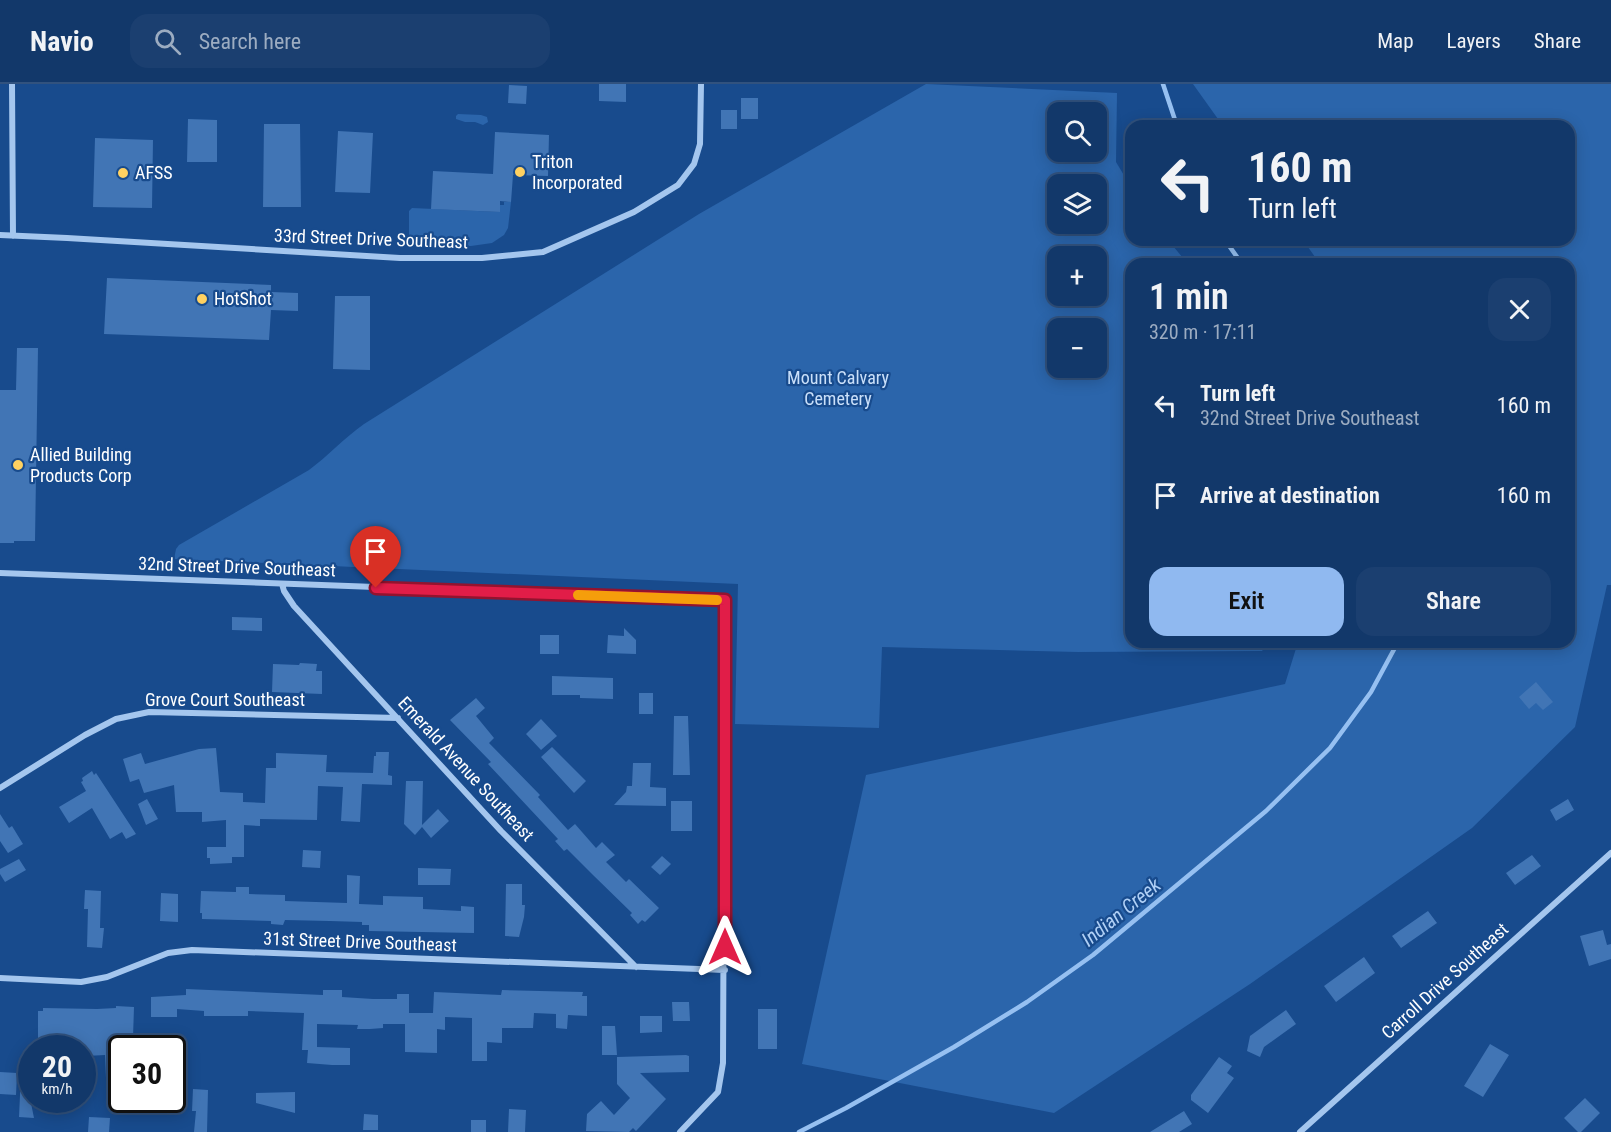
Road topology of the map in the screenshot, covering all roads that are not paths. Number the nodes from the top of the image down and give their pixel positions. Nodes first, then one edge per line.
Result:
1 (12, 84) edge
2 (701, 84) edge
3 (0, 236) edge
4 (13, 236) junction
5 (0, 573) edge
6 (282, 584) junction
7 (398, 718) junction
8 (0, 788) edge
9 (1611, 853) edge
10 (637, 967) junction
11 (725, 970) junction
12 (0, 978) edge
13 (680, 1132) edge
14 (1300, 1132) edge

1 - 4 street
2 - 4 street, 33rd Street Drive Southeast
3 - 4 street, 33rd Street Drive Southeast
5 - 6 street, 32nd Street Drive Southeast
6 - 7 street, Emerald Avenue Southeast
6 - 11 street, 32nd Street Drive Southeast
7 - 8 street, Grove Court Southeast
7 - 10 street, Emerald Avenue Southeast
9 - 14 street, Carroll Drive Southeast
10 - 11 street, 31st Street Drive Southeast
10 - 12 street, 31st Street Drive Southeast
11 - 13 street

